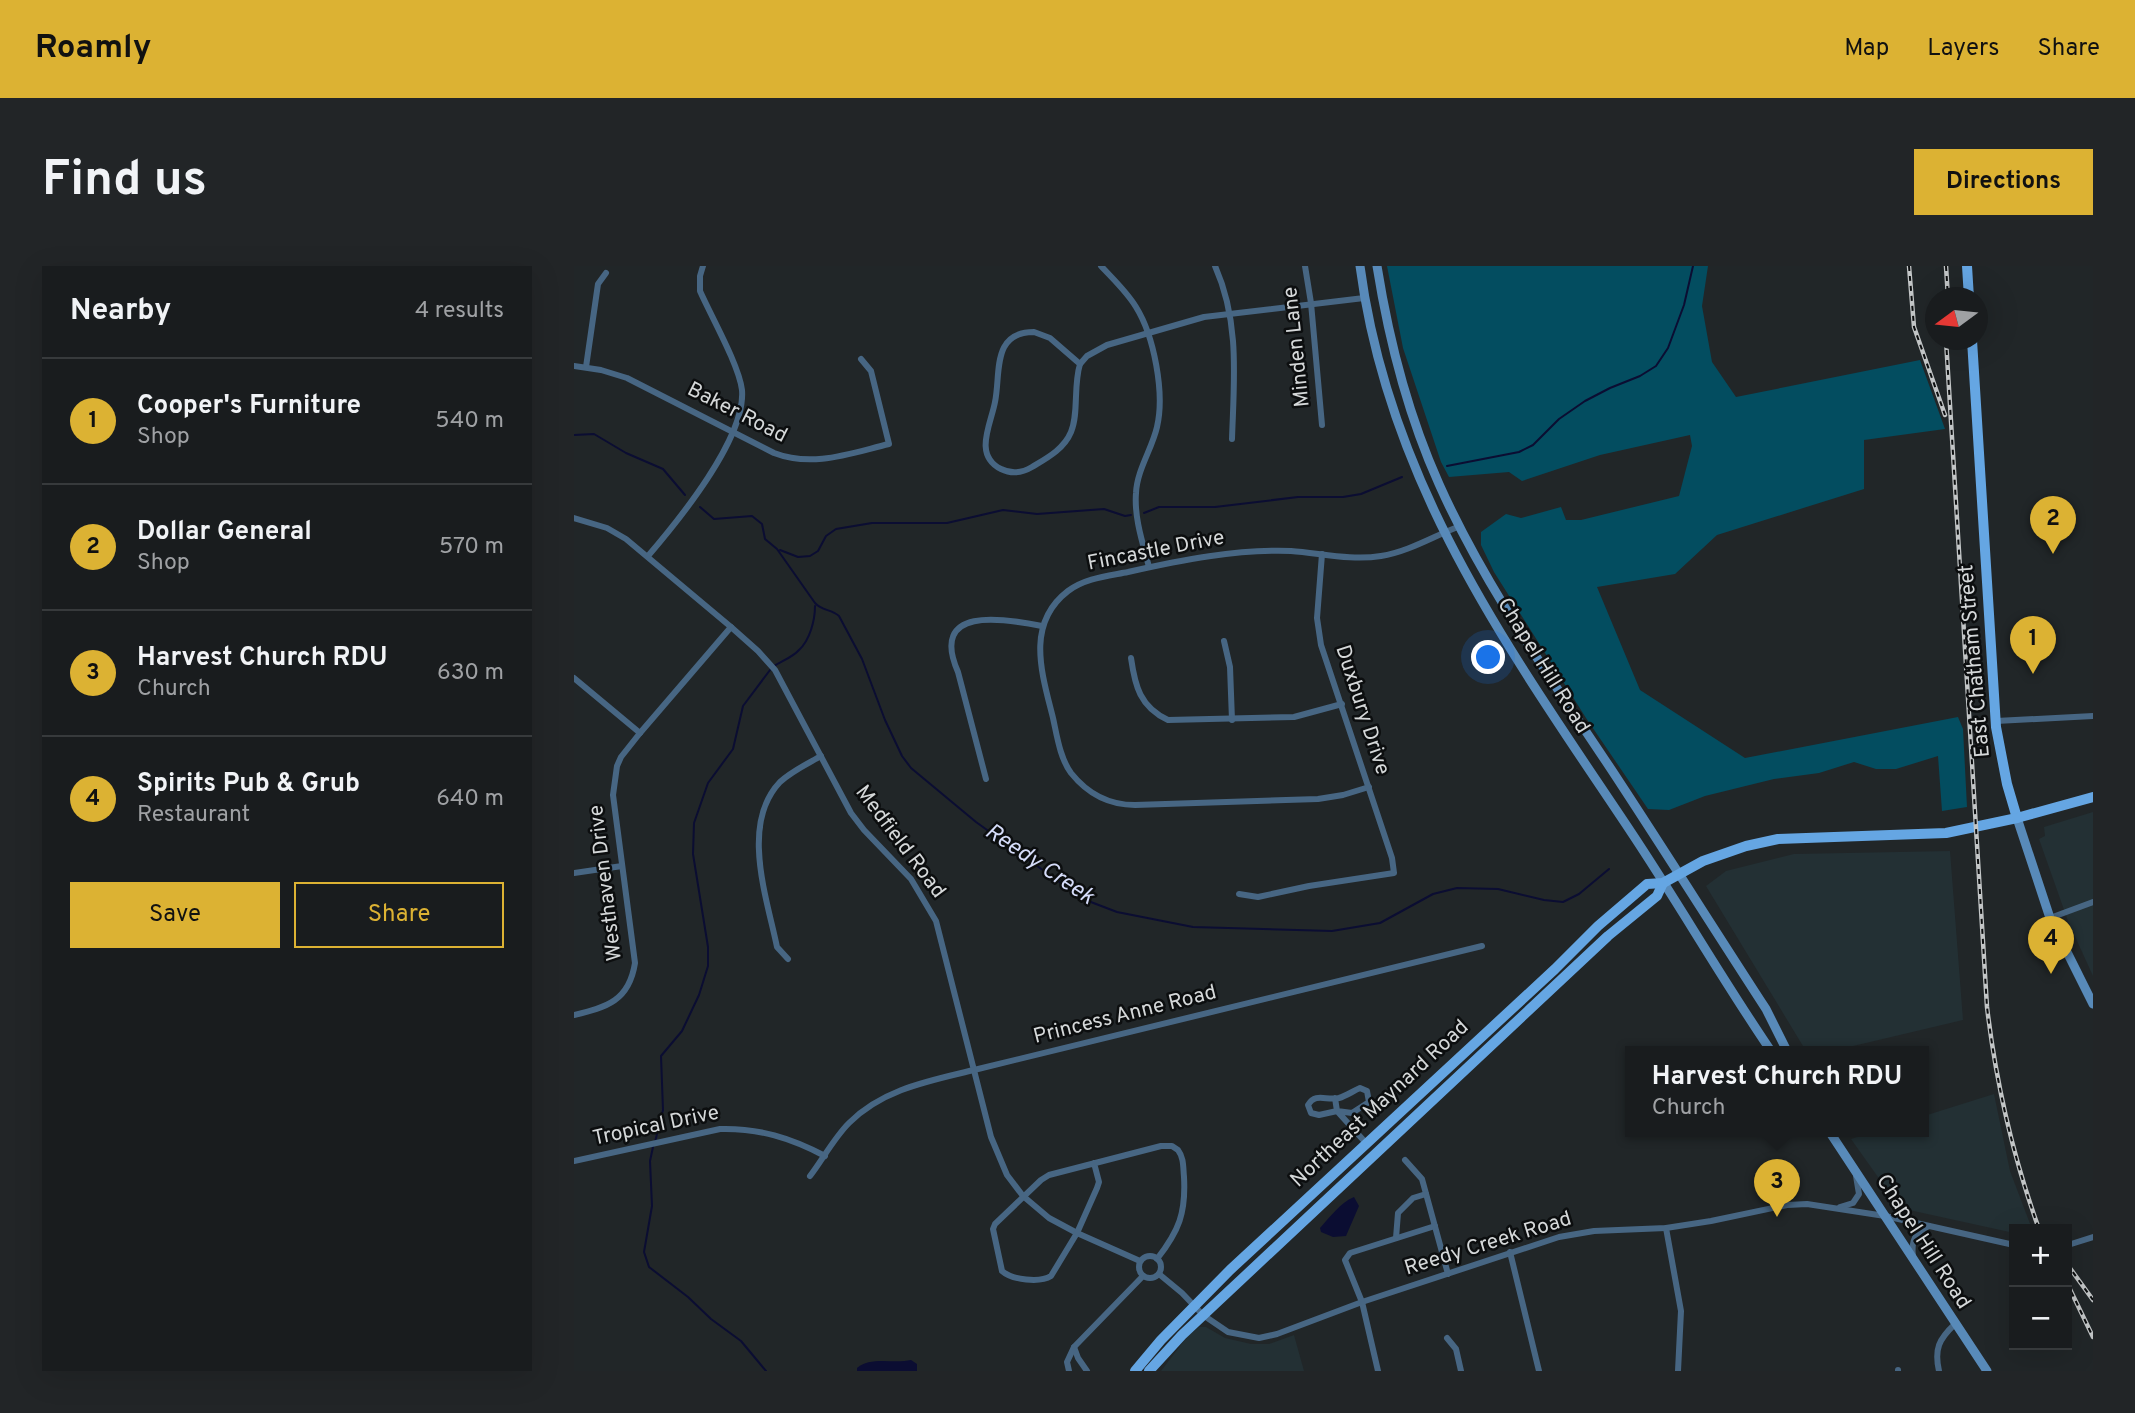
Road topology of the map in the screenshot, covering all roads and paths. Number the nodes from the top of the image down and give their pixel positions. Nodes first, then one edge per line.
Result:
1 (703, 266) edge
2 (1101, 266) edge
3 (1214, 266) edge
4 (1305, 266) edge
5 (1360, 266) edge
6 (1377, 266) edge
7 (1967, 266) edge
8 (606, 273) dead end
9 (1968, 287) edge
10 (1364, 298) junction
11 (1311, 303) junction
12 (1231, 312) junction
13 (1148, 333) junction
14 (1973, 350) edge
15 (861, 359) dead end
16 (1080, 363) junction
17 (574, 366) edge
18 (586, 367) junction
19 (1322, 425) dead end
20 (732, 432) junction
21 (1232, 439) dead end
22 (574, 518) edge
23 (1460, 526) junction
24 (1443, 533) junction
25 (1322, 554) junction
26 (648, 556) junction
27 (1149, 567) junction
28 (1042, 626) junction
29 (732, 627) junction
30 (1224, 640) dead end
31 (1131, 658) dead end
32 (574, 678) edge
33 (1342, 704) junction
34 (2093, 716) edge
35 (1232, 720) junction
36 (1996, 721) junction
37 (640, 733) junction
38 (821, 756) junction
39 (986, 779) dead end
40 (1369, 787) junction
41 (2093, 797) edge
42 (2017, 818) junction
43 (622, 866) junction
44 (574, 873) edge
45 (1679, 875) junction
46 (1663, 883) junction
47 (1240, 894) dead end
48 (2093, 902) edge
49 (2050, 918) junction
50 (1482, 946) dead end
51 (788, 959) dead end
52 (2093, 1004) edge
53 (574, 1015) edge
54 (1768, 1046) edge
55 (1784, 1046) edge
56 (974, 1070) junction
57 (1335, 1098) junction
58 (1337, 1111) junction
59 (1833, 1137) edge
60 (1366, 1143) junction
61 (825, 1156) junction
62 (1405, 1160) dead end
63 (574, 1161) edge
64 (1094, 1163) junction
65 (1852, 1165) junction
66 (810, 1176) dead end
67 (1426, 1194) junction
68 (1023, 1196) junction
69 (1836, 1208) junction
70 (1885, 1216) junction
71 (1435, 1226) junction
72 (1930, 1226) junction
73 (1667, 1228) junction
74 (1077, 1233) junction
75 (2093, 1237) edge
76 (1396, 1238) junction
77 (2009, 1244) edge
78 (2072, 1244) edge
79 (1510, 1252) junction
80 (1913, 1258) junction
81 (1157, 1259) junction
82 (1140, 1261) junction
83 (1159, 1273) junction
84 (1448, 1274) junction
85 (1143, 1276) junction
86 (1362, 1302) junction
87 (1194, 1305) junction
88 (1203, 1315) junction
89 (1955, 1324) junction
90 (1447, 1338) dead end
91 (1074, 1347) junction
92 (1069, 1371) edge
93 (1087, 1371) edge
94 (1135, 1371) edge
95 (1149, 1371) edge
96 (1378, 1371) edge
97 (1461, 1371) edge
98 (1539, 1371) edge
99 (1678, 1371) edge
100 (1939, 1371) edge
101 (1987, 1371) edge

1 - 20 street
2 - 13 street
3 - 12 street
4 - 11 street, Minden Lane
5 - 10 main road, Chapel Hill Road
6 - 23 main road, Chapel Hill Road
7 - 9 main road
8 - 18 street
10 - 11 street
10 - 24 main road, Chapel Hill Road
11 - 12 street
11 - 19 street, Minden Lane
12 - 13 street
12 - 21 street
13 - 16 street
13 - 27 street
14 - 36 main road, East Chatham Street
15 - 20 street, Baker Road
16 - 16 street
17 - 18 street, Baker Road
18 - 20 street, Baker Road
20 - 26 street
22 - 26 street, Medfield Road
23 - 24 street, Fincastle Drive
23 - 45 main road, Chapel Hill Road
24 - 25 street, Fincastle Drive
24 - 46 main road, Chapel Hill Road
25 - 27 street, Fincastle Drive
25 - 33 street, Duxbury Drive
26 - 29 street, Medfield Road
27 - 28 street, Fincastle Drive
28 - 39 street
28 - 40 street
29 - 37 street, Westhaven Drive
29 - 38 street, Medfield Road
30 - 35 street
31 - 35 street
32 - 37 street
33 - 35 street
33 - 40 street, Duxbury Drive
34 - 36 street
36 - 42 main road, East Chatham Street
37 - 43 street, Westhaven Drive
38 - 51 street
38 - 56 street, Medfield Road
40 - 47 street, Duxbury Drive
41 - 42 main road, Northeast Maynard Road
42 - 45 main road, Northeast Maynard Road
42 - 49 main road, East Chatham Street
43 - 44 street
43 - 53 street, Westhaven Drive
45 - 46 main road, Northeast Maynard Road
45 - 55 main road, Chapel Hill Road
46 - 54 main road, Chapel Hill Road
46 - 60 main road, Northeast Maynard Road
46 - 88 main road, Northeast Maynard Road
48 - 49 street
49 - 52 main road, East Chatham Street
50 - 56 street, Princess Anne Road
56 - 61 street, Princess Anne Road
56 - 68 street, Medfield Road
57 - 58 street
57 - 58 street
57 - 58 street
58 - 60 street
59 - 65 main road, Chapel Hill Road
60 - 87 main road, Northeast Maynard Road
61 - 63 street, Tropical Drive
61 - 66 street, Princess Anne Road
62 - 67 street
64 - 68 street
64 - 74 street
64 - 81 street
65 - 69 street
65 - 70 main road, Chapel Hill Road
67 - 71 street
67 - 76 street
68 - 74 street, Medfield Road
68 - 74 street
69 - 70 street, Reedy Creek Road
69 - 73 street, Reedy Creek Road
70 - 72 street, Reedy Creek Road
70 - 80 main road, Chapel Hill Road
71 - 76 street
71 - 84 street
72 - 77 street, Reedy Creek Road
72 - 80 street
73 - 79 street, Reedy Creek Road
73 - 99 street
74 - 82 street, Medfield Road
75 - 78 street
76 - 86 street
79 - 84 street, Reedy Creek Road
79 - 98 street
80 - 89 main road, Chapel Hill Road
81 - 82 street
81 - 83 street
82 - 85 street
83 - 85 street
83 - 87 street
84 - 86 street, Reedy Creek Road
85 - 91 street
86 - 88 street, Reedy Creek Road
86 - 96 street
87 - 88 street
87 - 94 main road, Northeast Maynard Road
88 - 95 main road, Northeast Maynard Road
89 - 100 street
89 - 101 main road, Chapel Hill Road
90 - 97 street
91 - 92 street
91 - 93 street

